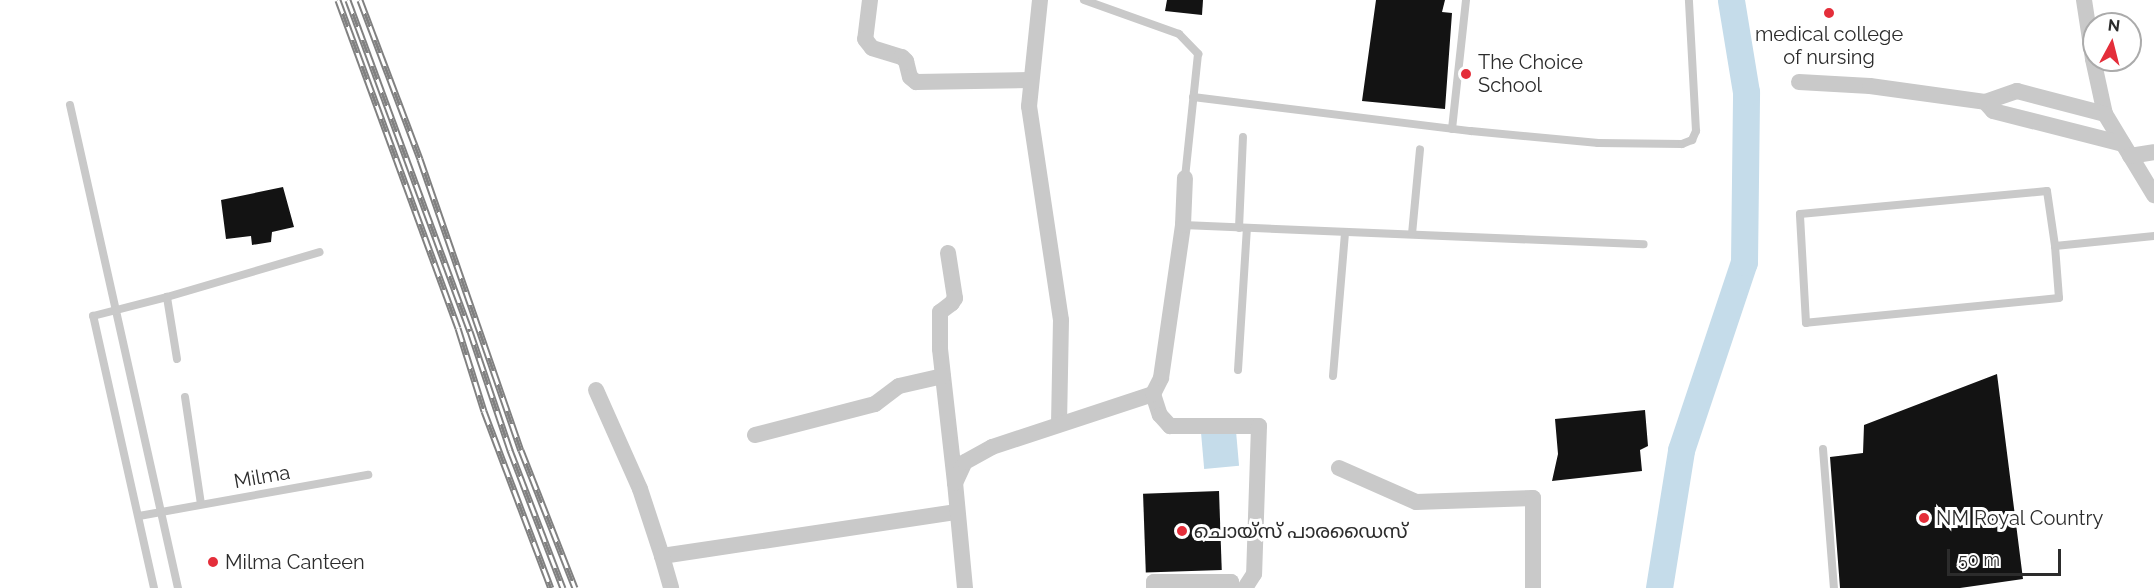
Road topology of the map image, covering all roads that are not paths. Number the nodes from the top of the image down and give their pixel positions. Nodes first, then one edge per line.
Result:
1 (870, 0) edge
2 (1040, 0) edge
3 (1084, 0) edge
4 (1466, 0) edge
5 (1689, 0) edge
6 (2084, 0) edge
7 (1031, 80) junction
8 (1799, 82) dead end
9 (1193, 97) junction
10 (1984, 102) junction
11 (70, 105) dead end
12 (2105, 114) junction
13 (1452, 129) junction
14 (1244, 137) dead end
15 (1420, 149) dead end
16 (2126, 150) junction
17 (2154, 152) edge
18 (1185, 178) joint
19 (2154, 195) edge
20 (1183, 225) junction
21 (1243, 228) junction
22 (1345, 231) junction
23 (1412, 234) junction
24 (2154, 236) edge
25 (1644, 244) dead end
26 (2055, 246) junction
27 (320, 252) dead end
28 (948, 253) dead end
29 (167, 297) junction
30 (116, 308) junction
31 (177, 359) dead end
32 (1238, 370) dead end
33 (943, 376) junction
34 (1333, 376) dead end
35 (596, 390) dead end
36 (1153, 393) junction
37 (185, 397) dead end
38 (1059, 424) junction
39 (755, 435) dead end
40 (1823, 449) dead end
41 (1339, 468) dead end
42 (368, 475) dead end
43 (955, 483) junction
44 (201, 504) junction
45 (162, 511) junction
46 (957, 512) junction
47 (139, 516) junction
48 (662, 556) junction
49 (154, 588) edge
50 (178, 588) edge
51 (671, 588) edge
52 (965, 588) edge
53 (1154, 588) edge
54 (1231, 588) edge
55 (1245, 588) edge
56 (1533, 588) edge
57 (1834, 588) edge

1 - 7 street
2 - 7 street
3 - 9 lane
4 - 13 lane
5 - 13 lane
6 - 12 street
7 - 38 street
8 - 10 street
9 - 13 lane
9 - 18 lane
10 - 12 street
10 - 16 street
11 - 30 lane
12 - 16 street
14 - 21 lane
15 - 23 lane
16 - 17 street
16 - 19 street
18 - 20 street
20 - 21 lane
20 - 36 street
21 - 22 lane
21 - 32 lane
22 - 23 lane
22 - 34 lane
23 - 25 lane
24 - 26 lane
26 - 26 lane
27 - 29 lane
28 - 33 street
29 - 30 lane
29 - 31 lane
30 - 45 lane
30 - 47 lane
33 - 39 street
33 - 43 street
35 - 48 street
36 - 38 street
36 - 55 street
37 - 44 lane
38 - 43 street
40 - 57 lane
41 - 56 street
42 - 44 lane, Milma
43 - 46 street
44 - 45 lane, Milma
45 - 47 lane, Milma
45 - 50 lane
46 - 48 street
46 - 52 street
47 - 49 lane
48 - 51 street
53 - 54 street

